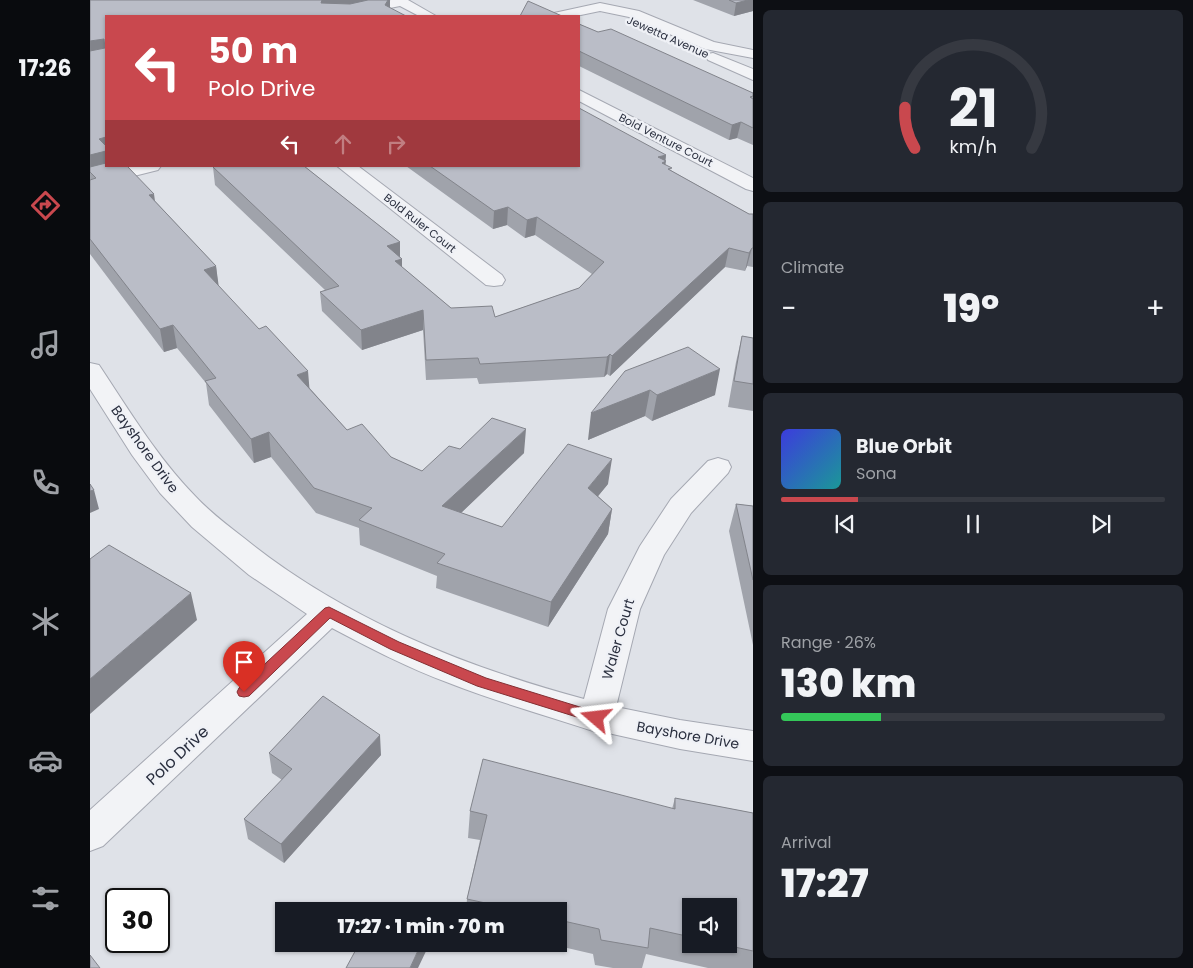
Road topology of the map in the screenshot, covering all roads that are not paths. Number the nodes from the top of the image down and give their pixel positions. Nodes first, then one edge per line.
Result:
1 (583, 0) edge
2 (632, 0) edge
3 (400, 1) edge
4 (605, 4) edge
5 (335, 15) edge
6 (427, 15) edge
7 (563, 15) edge
8 (753, 54) edge
9 (753, 75) edge
10 (580, 96) edge
11 (148, 167) edge
12 (347, 167) edge
13 (90, 181) edge
14 (753, 185) edge
15 (494, 280) dead end
16 (95, 386) edge
17 (718, 467) dead end
18 (329, 612) junction
19 (596, 718) junction
20 (753, 746) edge
21 (90, 834) edge

1 - 4 street, Jewetta Avenue
2 - 4 street
2 - 8 street, Jewetta Avenue
3 - 5 street
3 - 6 street
4 - 7 street
4 - 8 street
4 - 9 street, Jewetta Avenue
10 - 14 street, Bold Venture Court
11 - 13 street
12 - 15 street, Bold Ruler Court
16 - 18 street, Bayshore Drive
17 - 19 street, Waler Court
18 - 19 street, Bayshore Drive
18 - 21 street, Polo Drive
19 - 20 street, Bayshore Drive

